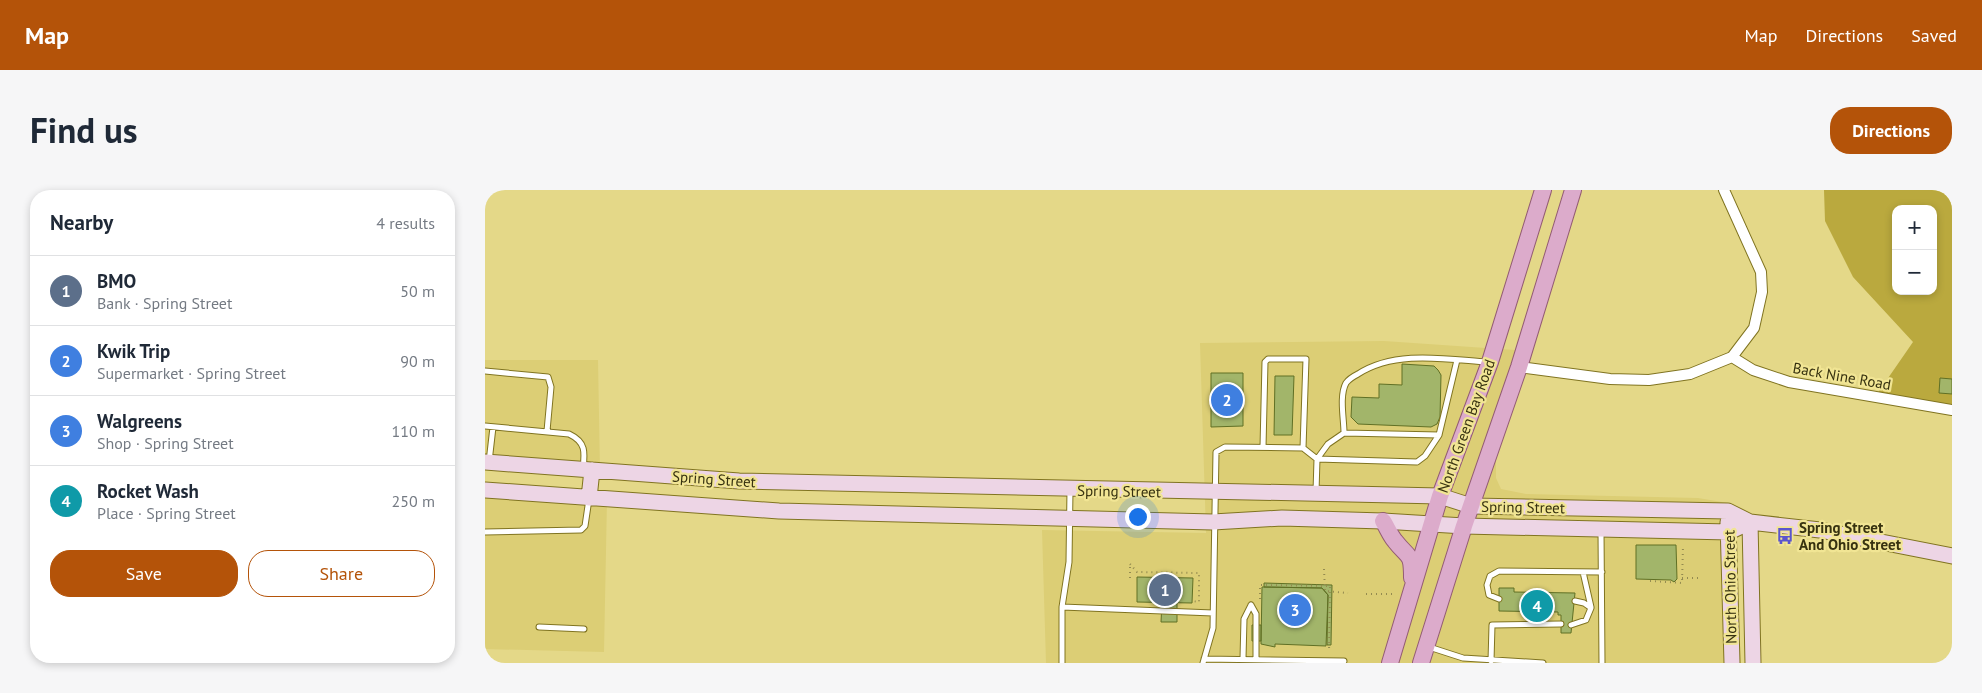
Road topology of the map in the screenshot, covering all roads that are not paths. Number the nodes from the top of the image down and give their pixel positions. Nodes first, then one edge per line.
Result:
1 (1543, 190) edge
2 (1573, 190) edge
3 (1724, 190) edge
4 (1732, 357) junction
5 (1457, 360) junction
6 (1490, 362) junction
7 (1519, 366) junction
8 (485, 371) edge
9 (1952, 410) edge
10 (485, 426) edge
11 (493, 427) junction
12 (547, 431) junction
13 (1344, 433) junction
14 (1439, 435) junction
15 (1263, 448) junction
16 (1303, 448) junction
17 (1317, 459) junction
18 (487, 462) edge
19 (588, 470) junction
20 (710, 479) junction
21 (908, 486) junction
22 (485, 490) edge
23 (1070, 490) junction
24 (1213, 493) junction
25 (1316, 495) junction
26 (1440, 496) junction
27 (589, 498) junction
28 (1471, 506) junction
29 (708, 507) junction
30 (1728, 511) junction
31 (908, 514) junction
32 (1069, 517) junction
33 (1383, 521) junction
34 (1213, 522) junction
35 (1750, 522) junction
36 (1433, 523) junction
37 (1464, 526) junction
38 (1601, 529) junction
39 (485, 532) edge
40 (1729, 532) junction
41 (1952, 556) edge
42 (1583, 572) junction
43 (1602, 572) junction
44 (1404, 592) junction
45 (1730, 597) junction
46 (1751, 597) junction
47 (1499, 599) dead end
48 (1575, 601) dead end
49 (1061, 607) junction
50 (1591, 608) junction
51 (1213, 613) junction
52 (1561, 624) dead end
53 (1571, 625) dead end
54 (539, 627) dead end
55 (584, 629) dead end
56 (1426, 646) junction
57 (1243, 658) junction
58 (1256, 659) junction
59 (1463, 660) edge
60 (1203, 661) edge
61 (1344, 661) dead end
62 (1491, 661) junction
63 (1748, 662) edge
64 (1062, 663) edge
65 (1390, 663) edge
66 (1421, 663) edge
67 (1543, 663) edge
68 (1602, 663) edge
69 (1732, 663) edge

1 - 6 main road, North Green Bay Road
2 - 7 main road, North Green Bay Road
3 - 4 street
4 - 7 street
4 - 9 street, Back Nine Road
5 - 6 lane
5 - 13 lane
5 - 14 lane
6 - 26 main road, North Green Bay Road
7 - 28 main road, North Green Bay Road
8 - 12 lane
10 - 11 lane
11 - 12 lane
11 - 18 lane
12 - 19 lane
13 - 14 lane
13 - 17 lane
14 - 17 lane
15 - 16 lane
15 - 16 lane
15 - 24 lane
16 - 17 lane
17 - 25 lane
18 - 19 main road, Spring Street
19 - 20 main road, Spring Street
19 - 27 main road
20 - 21 main road, Spring Street
20 - 29 main road
21 - 23 main road, Spring Street
21 - 31 main road
22 - 27 main road, Spring Street
23 - 24 main road, Spring Street
23 - 32 lane
24 - 25 main road, Spring Street
24 - 34 lane
25 - 26 main road, Spring Street
26 - 28 main road, Spring Street
26 - 36 main road, North Green Bay Road
27 - 29 main road, Spring Street
27 - 39 lane
28 - 30 main road, Spring Street
28 - 37 main road, North Green Bay Road
29 - 31 main road, Spring Street
30 - 35 main road, Spring Street
30 - 40 main road, North Ohio Street
31 - 32 main road, Spring Street
32 - 34 main road, Spring Street
32 - 49 lane
33 - 34 main road, Spring Street
33 - 36 main road, Spring Street
33 - 44 main road
34 - 51 lane
35 - 40 main road, Spring Street
35 - 41 main road, Spring Street
35 - 46 main road, North Ohio Street
36 - 37 main road, Spring Street
36 - 44 main road, North Green Bay Road
37 - 38 main road, Spring Street
37 - 56 main road, North Green Bay Road
38 - 40 main road, Spring Street
38 - 43 lane
40 - 45 main road, North Ohio Street
42 - 43 lane
42 - 47 lane
42 - 50 lane
43 - 68 lane
44 - 65 main road, North Green Bay Road
45 - 46 main road
45 - 69 main road, North Ohio Street
46 - 63 main road, North Ohio Street
48 - 50 lane
49 - 51 lane
49 - 64 lane
50 - 53 lane
51 - 60 lane
52 - 62 lane
54 - 55 lane
56 - 59 lane
56 - 66 main road, North Green Bay Road
57 - 58 lane
57 - 58 lane
57 - 60 lane
58 - 61 lane
59 - 62 lane
62 - 67 lane

